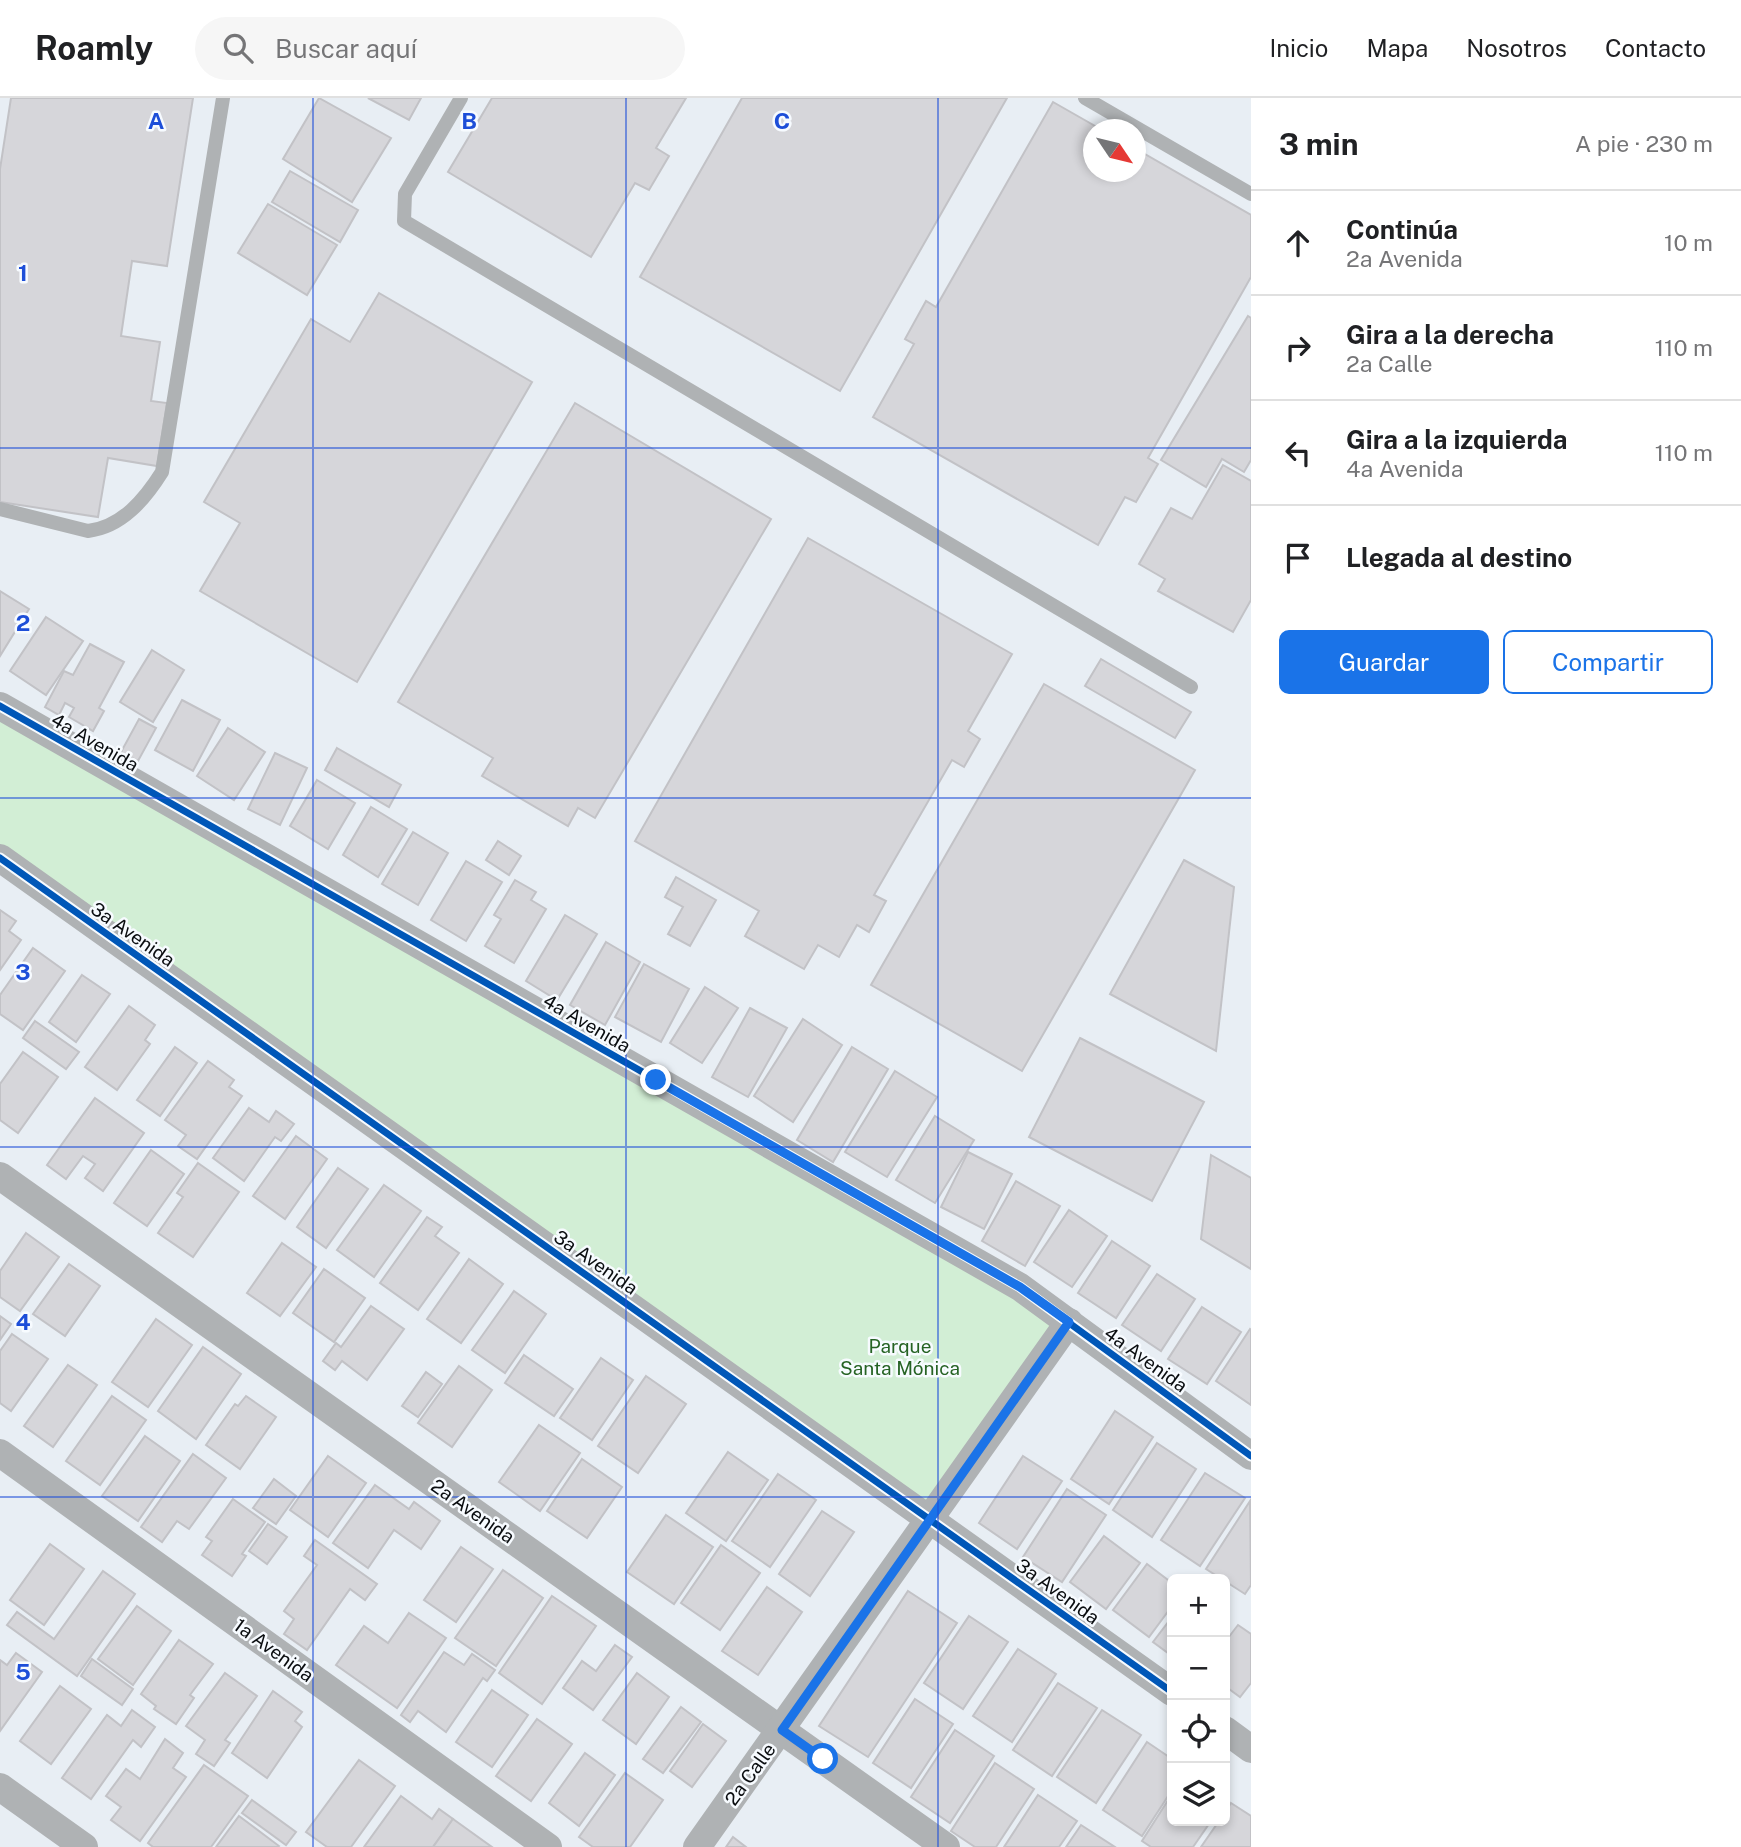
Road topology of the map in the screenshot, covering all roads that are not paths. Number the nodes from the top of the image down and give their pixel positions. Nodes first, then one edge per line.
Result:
1 (223, 98) edge
2 (461, 98) edge
3 (1085, 98) edge
4 (1251, 194) edge
5 (0, 509) edge
6 (1191, 687) dead end
7 (0, 706) edge
8 (0, 858) edge
9 (0, 1176) edge
10 (1069, 1322) junction
11 (0, 1453) edge
12 (1251, 1456) edge
13 (930, 1518) junction
14 (1167, 1688) edge
15 (782, 1730) junction
16 (1230, 1734) edge
17 (1251, 1749) edge
18 (0, 1787) edge
19 (84, 1847) edge
20 (548, 1847) edge
21 (697, 1847) edge
22 (946, 1847) edge

1 - 5 lane
2 - 6 lane
3 - 4 lane
7 - 10 street, 4a Avenida
8 - 13 street, 3a Avenida
9 - 15 street, 2a Avenida
10 - 12 street, 4a Avenida
10 - 13 street, 2a Calle
11 - 20 street, 1a Avenida
13 - 14 street, 3a Avenida
13 - 15 street, 2a Calle
15 - 21 street, 2a Calle
15 - 22 street, 2a Avenida
16 - 17 street
18 - 19 street

